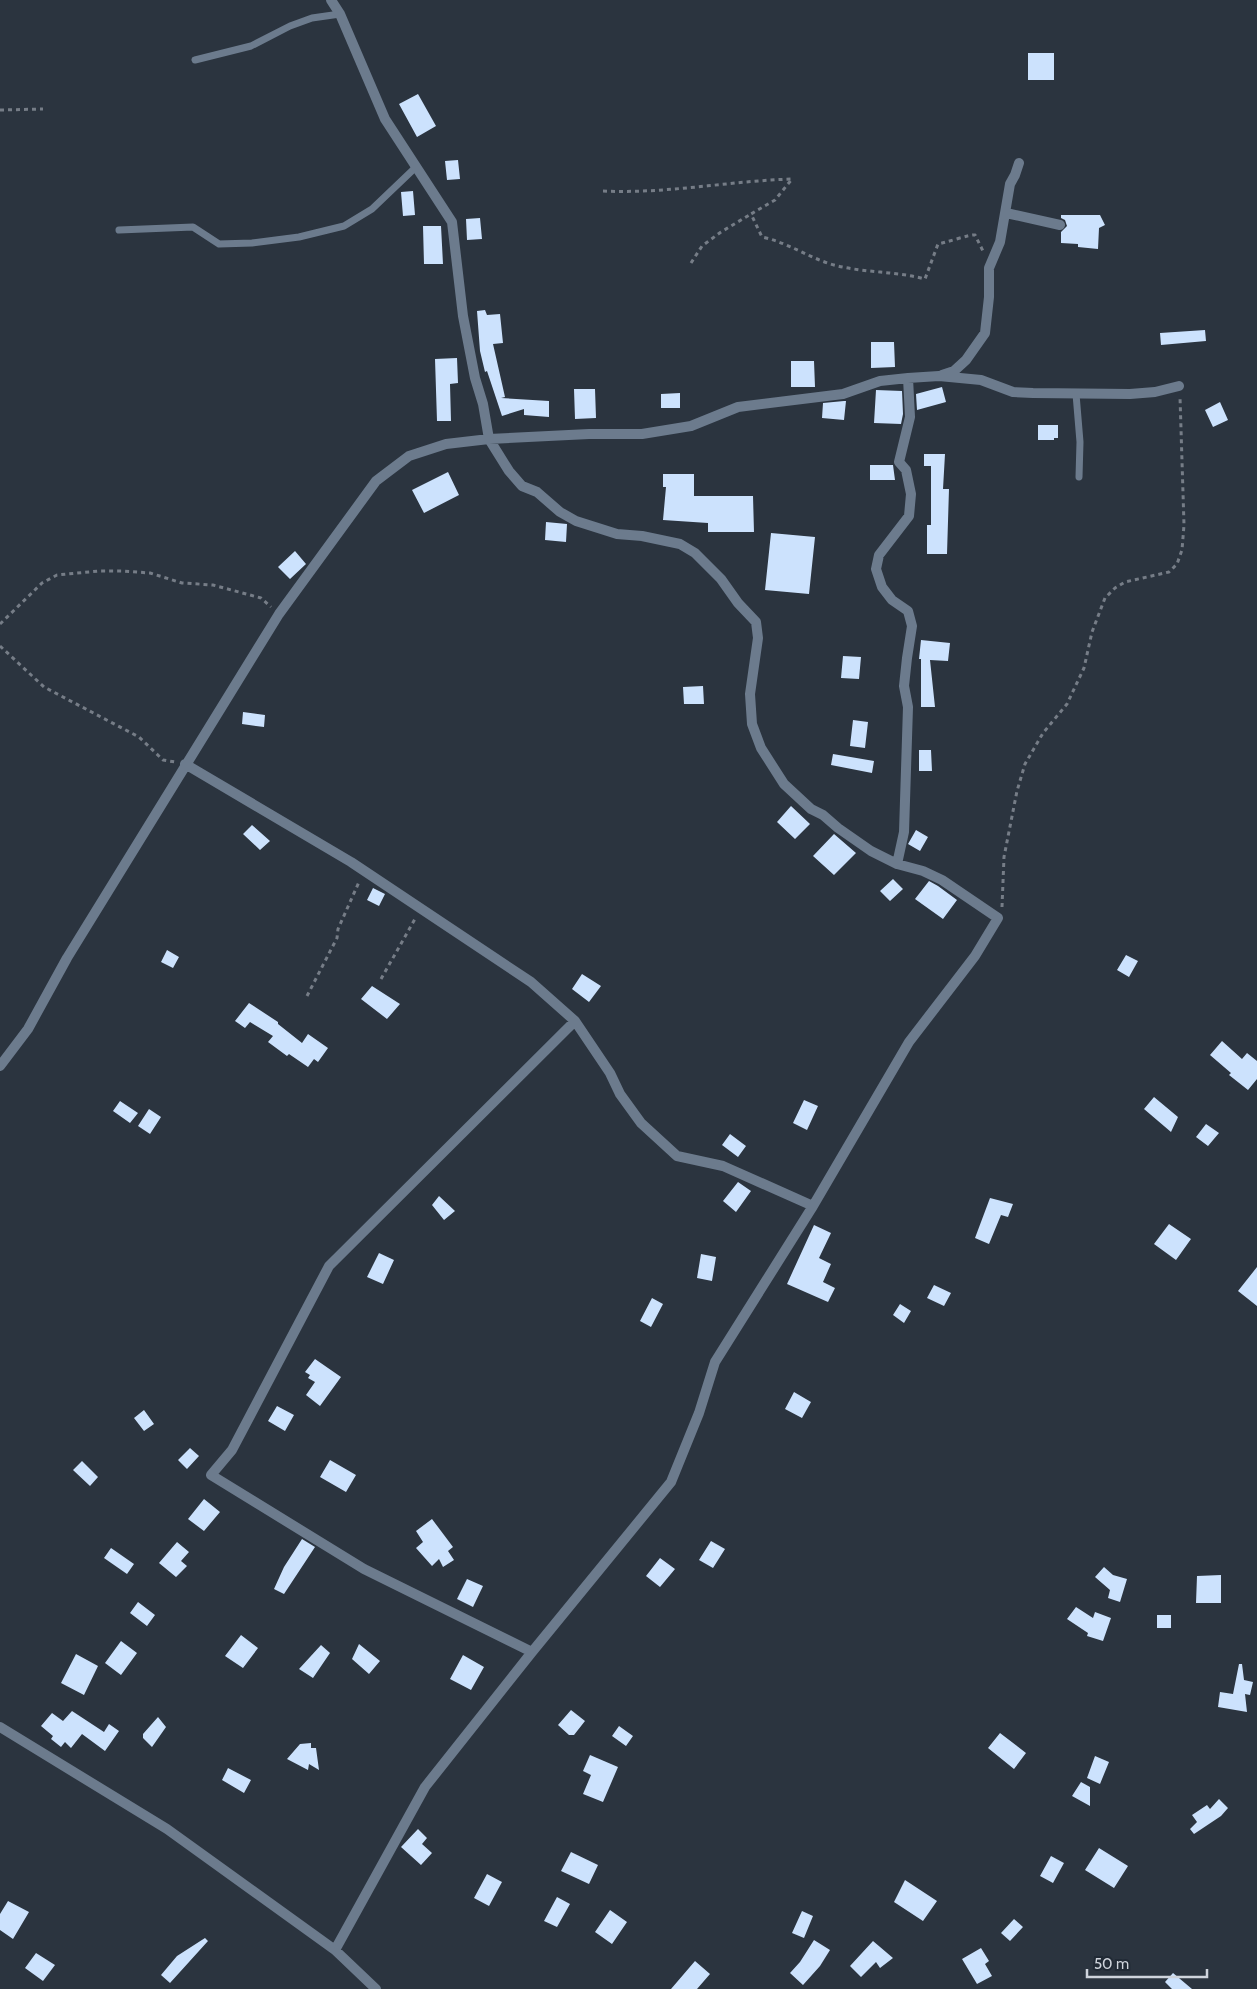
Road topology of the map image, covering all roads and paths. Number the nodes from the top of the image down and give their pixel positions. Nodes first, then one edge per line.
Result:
1 (331, 0) edge
2 (340, 14) junction
3 (195, 60) dead end
4 (44, 108) dead end
5 (0, 110) edge
6 (1018, 163) dead end
7 (416, 167) junction
8 (603, 191) dead end
9 (1006, 213) junction
10 (751, 214) junction
11 (1060, 225) dead end
12 (119, 230) dead end
13 (691, 262) dead end
14 (989, 268) junction
15 (939, 376) junction
16 (908, 378) junction
17 (1179, 386) joint
18 (1076, 394) junction
19 (488, 439) junction
20 (1079, 477) dead end
21 (279, 614) junction
22 (0, 624) edge
23 (0, 646) edge
24 (185, 764) junction
25 (897, 864) junction
26 (364, 870) junction
27 (421, 909) junction
28 (998, 918) junction
29 (381, 980) dead end
30 (307, 996) dead end
31 (575, 1021) junction
32 (0, 1066) edge
33 (813, 1206) junction
34 (532, 1652) junction
35 (0, 1727) edge
36 (334, 1950) junction
37 (376, 1989) edge

1 - 2 street
2 - 3 lane
2 - 7 street
4 - 5 path
6 - 9 street
7 - 12 lane
7 - 19 street
8 - 10 path
9 - 11 street
9 - 14 street
10 - 13 path
10 - 14 path
14 - 15 street
15 - 16 street
15 - 18 street
16 - 19 street
16 - 25 street
17 - 18 street
17 - 28 path
18 - 20 lane
19 - 21 street
19 - 25 street
21 - 22 path
21 - 24 street
23 - 24 path
24 - 26 street
24 - 32 street
25 - 28 street
26 - 27 street
26 - 30 path
27 - 29 path
27 - 31 street
28 - 33 street
31 - 33 street
31 - 34 street
33 - 34 street
34 - 36 street
35 - 36 street
36 - 37 street

